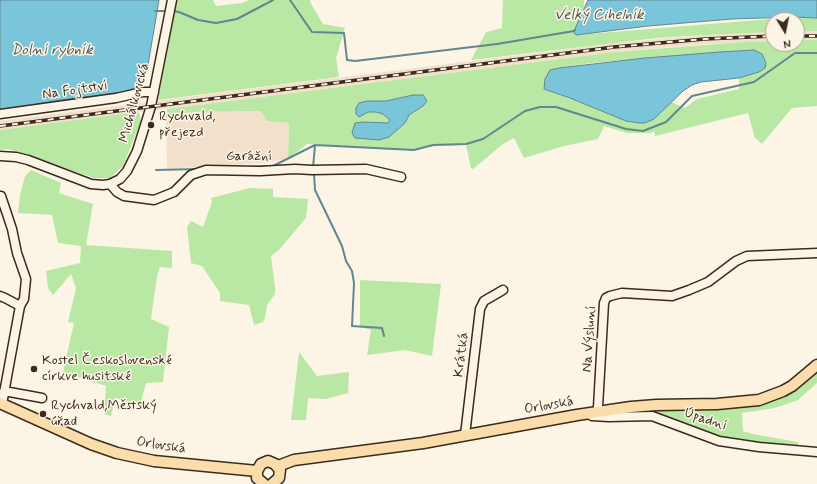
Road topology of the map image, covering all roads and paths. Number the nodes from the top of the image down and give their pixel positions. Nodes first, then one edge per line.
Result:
1 (172, 0) edge
2 (154, 92) junction
3 (0, 114) edge
4 (0, 156) edge
5 (401, 177) dead end
6 (110, 184) junction
7 (1, 196) edge
8 (817, 253) edge
9 (503, 290) dead end
10 (0, 296) edge
11 (20, 306) junction
12 (817, 365) edge
13 (4, 391) junction
14 (42, 398) dead end
15 (1, 403) edge
16 (599, 412) junction
17 (585, 414) junction
18 (465, 435) junction
19 (817, 452) edge
20 (278, 466) junction
21 (257, 471) junction
22 (264, 484) edge
23 (272, 484) edge

1 - 2 street, Michálkovická
2 - 3 street, Na Fojtství
2 - 6 street, Michálkovická
4 - 6 street
5 - 6 street, Garážní
7 - 11 street
8 - 16 street, Na Výsluní
9 - 18 street, Krátká
10 - 11 street
11 - 13 street
12 - 16 main road, Orlovská
13 - 14 street
13 - 15 street
15 - 21 main road, Orlovská
16 - 17 main road, Orlovská
17 - 18 main road, Orlovská
17 - 19 street, Úpadní
18 - 20 main road, Orlovská
20 - 21 main road
20 - 23 main road
21 - 22 main road

